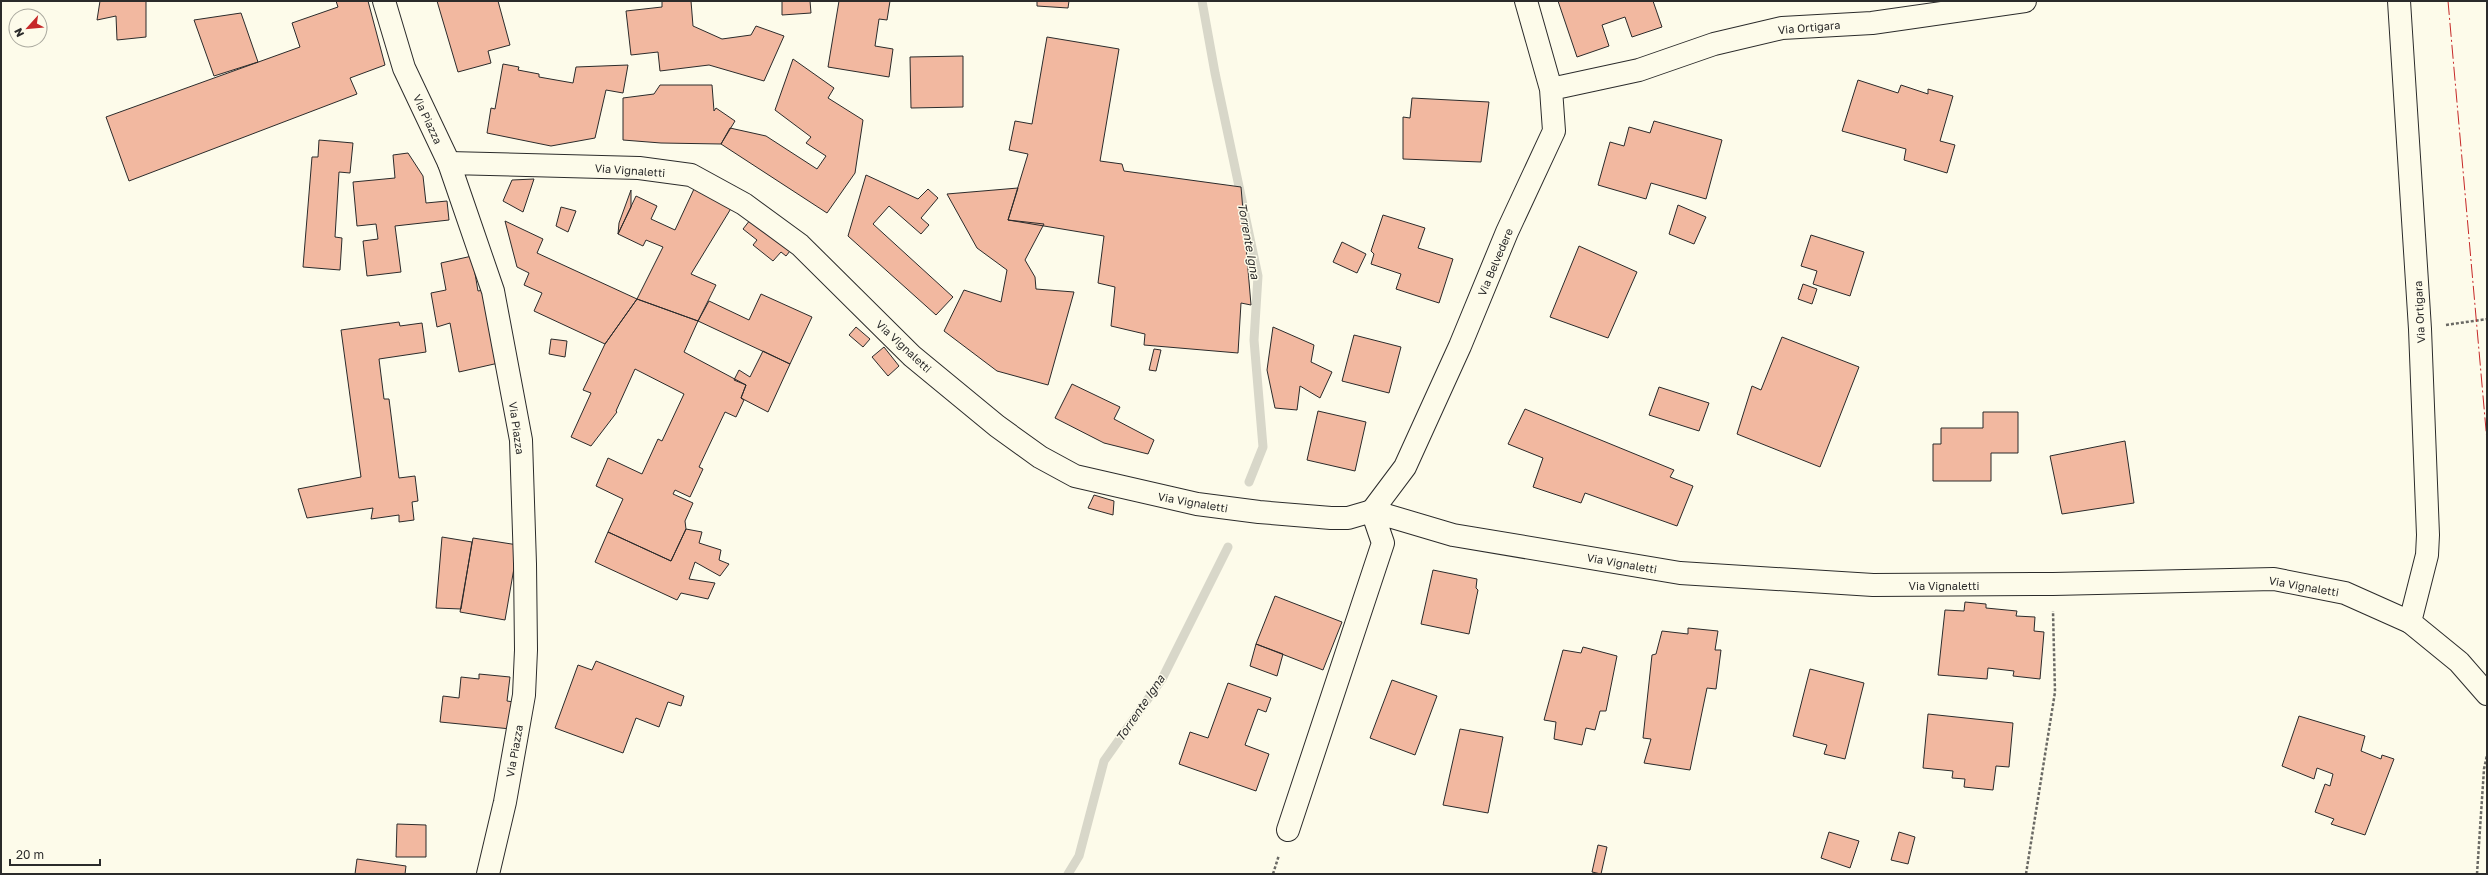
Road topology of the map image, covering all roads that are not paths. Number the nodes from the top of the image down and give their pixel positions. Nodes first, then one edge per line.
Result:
1 (384, 1) edge
2 (1526, 1) edge
3 (2025, 1) edge
4 (2399, 1) edge
5 (1551, 89) junction
6 (449, 163) junction
7 (1372, 511) junction
8 (2410, 622) junction
9 (2487, 694) edge
10 (1288, 830) dead end
11 (488, 874) edge

1 - 6 street, Via Piazza
2 - 5 street, Via Belvedere
3 - 5 street, Via Ortigara
4 - 8 street, Via Ortigara
5 - 7 street, Via Belvedere
6 - 7 street, Via Vignaletti
6 - 11 street, Via Piazza
7 - 8 street, Via Vignaletti
7 - 10 street
8 - 9 street, Via Vignaletti

